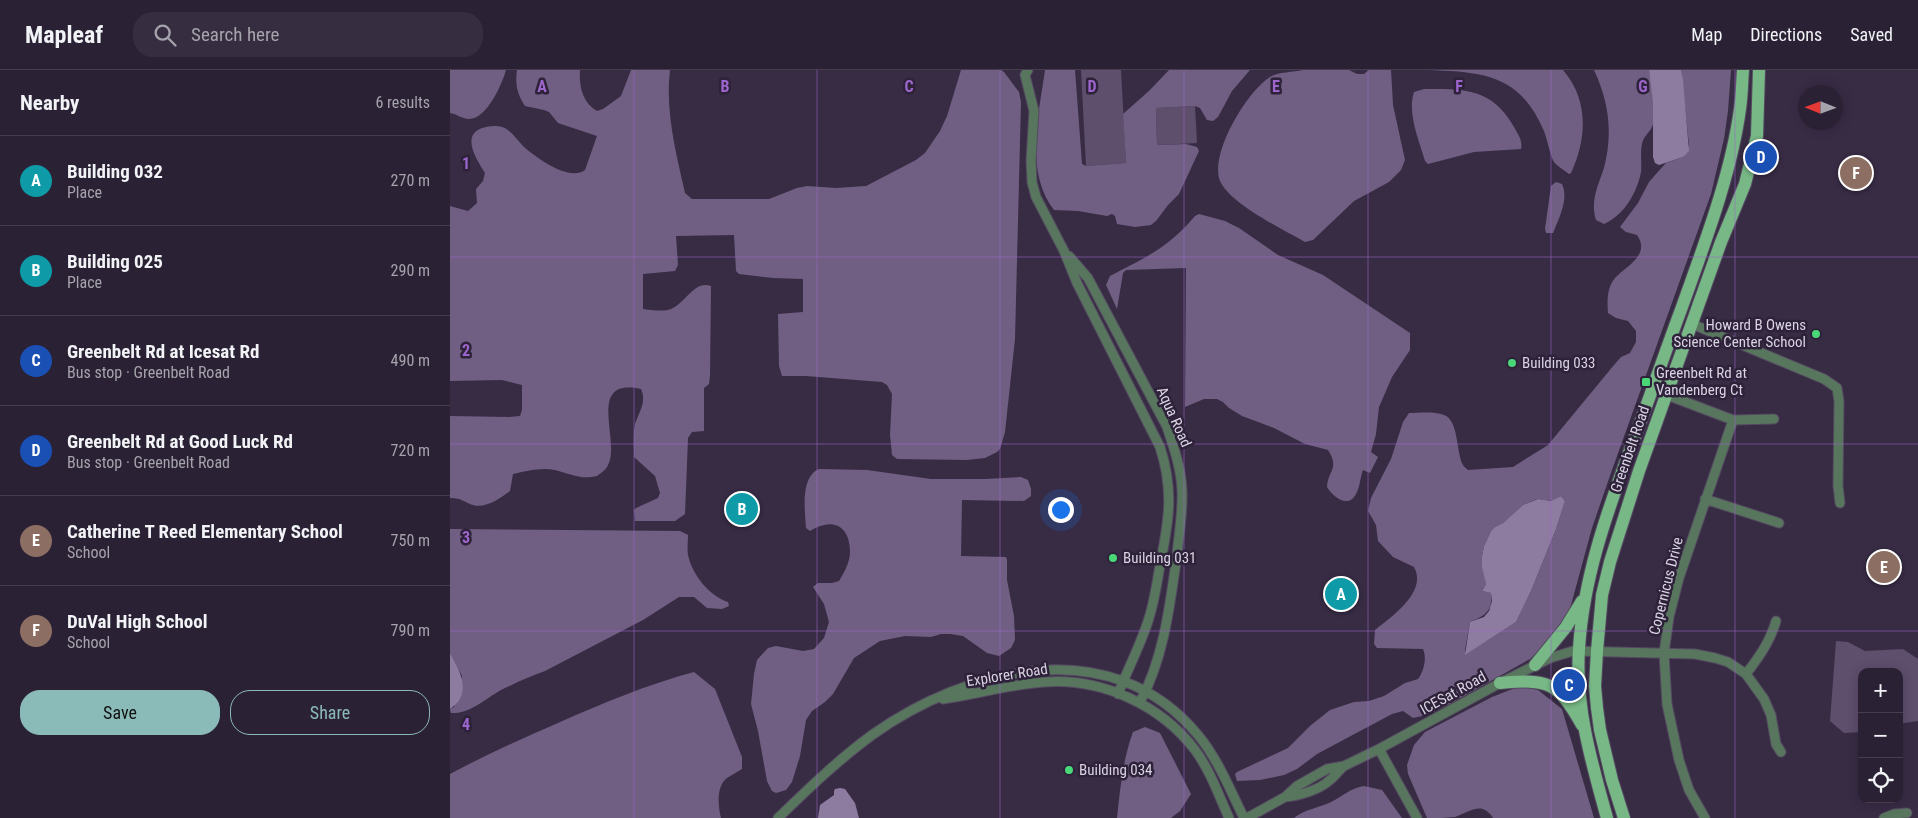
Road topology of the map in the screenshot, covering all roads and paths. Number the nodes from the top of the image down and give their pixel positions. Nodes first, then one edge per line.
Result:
1 (1028, 70) edge
2 (1737, 70) edge
3 (1743, 70) edge
4 (1759, 70) edge
5 (1764, 70) edge
6 (1756, 108) junction
7 (1733, 142) junction
8 (1724, 181) junction
9 (1735, 211) junction
10 (1064, 251) junction
11 (1692, 324) junction
12 (1667, 395) junction
13 (1774, 419) dead end
14 (1733, 420) junction
15 (1705, 499) junction
16 (1840, 503) dead end
17 (1779, 523) dead end
18 (1586, 594) junction
19 (1776, 621) dead end
20 (1578, 651) junction
21 (1596, 651) junction
22 (1664, 653) junction
23 (1536, 666) junction
24 (1746, 674) junction
25 (1123, 682) junction
26 (1500, 683) junction
27 (1146, 692) junction
28 (1118, 694) junction
29 (936, 700) junction
30 (1140, 702) junction
31 (1585, 731) junction
32 (1379, 749) junction
33 (1781, 752) dead end
34 (1907, 813) dead end
35 (778, 818) edge
36 (1229, 818) edge
37 (1245, 818) edge
38 (1417, 818) edge
39 (1607, 818) edge
40 (1624, 818) edge
41 (1705, 818) edge
42 (1884, 818) edge

1 - 10 street, Aqua Road
2 - 7 main road
3 - 7 main road, Greenbelt Road
4 - 6 main road, Greenbelt Road
5 - 6 main road
6 - 9 main road, Greenbelt Road
7 - 8 main road, Greenbelt Road
8 - 9 main road
8 - 18 main road, Greenbelt Road
9 - 11 main road, Greenbelt Road
10 - 25 street, Aqua Road
10 - 27 street, Aqua Road
11 - 12 main road, Greenbelt Road
11 - 16 street
12 - 14 street
12 - 21 main road, Greenbelt Road
13 - 14 street
14 - 15 street, Copernicus Drive
15 - 17 street
15 - 22 street, Copernicus Drive
18 - 20 main road, Greenbelt Road
18 - 23 main road
19 - 24 street
20 - 21 street, ICESat Road
20 - 23 street, ICESat Road
20 - 31 main road, Greenbelt Road
21 - 22 street, ICESat Road
21 - 40 main road, Greenbelt Road
22 - 24 street, ICESat Road
22 - 41 street, Copernicus Drive
23 - 26 street, ICESat Road
24 - 33 street
25 - 27 street, Explorer Road
25 - 28 street, Aqua Road
25 - 29 street, Explorer Road
26 - 31 main road
26 - 32 street, ICESat Road
27 - 30 street, Aqua Road
27 - 37 street, Explorer Road
28 - 29 street, Explorer Road
28 - 30 street, Explorer Road
29 - 35 street, Explorer Road
30 - 36 street, Explorer Road
31 - 39 main road, Greenbelt Road
32 - 37 street, ICESat Road
32 - 38 street
34 - 42 street

